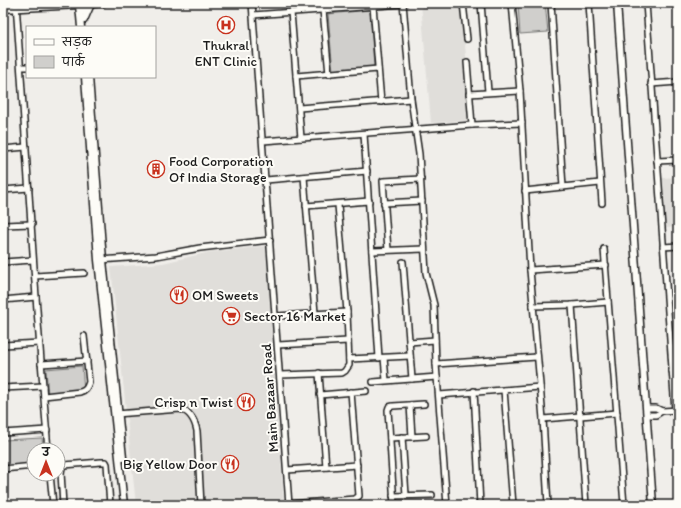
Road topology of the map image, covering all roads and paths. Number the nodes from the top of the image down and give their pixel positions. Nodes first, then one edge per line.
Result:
1 (103, 3) edge
2 (252, 3) edge
3 (403, 3) edge
4 (463, 3) edge
5 (481, 3) edge
6 (512, 3) edge
7 (551, 3) edge
8 (589, 3) edge
9 (617, 3) edge
10 (646, 3) edge
11 (81, 4) edge
12 (91, 4) edge
13 (67, 5) junction
14 (16, 6) edge
15 (373, 6) junction
16 (3, 9) edge
17 (323, 10) junction
18 (291, 12) junction
19 (253, 15) junction
20 (82, 20) junction
21 (81, 26) edge
22 (85, 26) edge
23 (467, 39) dead end
24 (467, 62) dead end
25 (20, 67) junction
26 (26, 67) edge
27 (378, 70) junction
28 (329, 74) junction
29 (296, 76) junction
30 (84, 78) edge
31 (89, 78) edge
32 (678, 82) edge
33 (651, 84) junction
34 (520, 91) junction
35 (488, 92) junction
36 (469, 94) junction
37 (411, 99) junction
38 (381, 102) junction
39 (299, 108) junction
40 (522, 122) junction
41 (472, 125) junction
42 (416, 130) junction
43 (364, 134) junction
44 (301, 138) junction
45 (263, 141) junction
46 (26, 147) junction
47 (3, 149) edge
48 (678, 160) edge
49 (657, 161) junction
50 (367, 171) junction
51 (304, 177) junction
52 (421, 178) junction
53 (266, 180) junction
54 (600, 183) junction
55 (563, 186) junction
56 (29, 188) junction
57 (3, 190) edge
58 (525, 191) junction
59 (369, 201) junction
60 (422, 201) junction
61 (384, 203) junction
62 (602, 203) dead end
63 (338, 204) junction
64 (306, 206) junction
65 (32, 224) junction
66 (3, 225) edge
67 (270, 240) junction
68 (678, 246) edge
69 (663, 247) junction
70 (424, 249) junction
71 (604, 249) dead end
72 (388, 250) junction
73 (372, 251) junction
74 (33, 260) junction
75 (100, 260) junction
76 (3, 262) edge
77 (403, 262) dead end
78 (606, 265) junction
79 (530, 270) junction
80 (84, 273) dead end
81 (35, 276) junction
82 (36, 297) junction
83 (3, 300) edge
84 (608, 302) junction
85 (572, 305) junction
86 (533, 306) junction
87 (346, 312) junction
88 (315, 314) junction
89 (276, 316) junction
90 (84, 336) dead end
91 (435, 340) junction
92 (348, 341) junction
93 (409, 342) junction
94 (40, 343) junction
95 (3, 345) edge
96 (278, 346) junction
97 (410, 356) junction
98 (381, 358) junction
99 (537, 358) junction
100 (349, 359) junction
101 (87, 361) junction
102 (41, 364) junction
103 (436, 364) junction
104 (678, 370) edge
105 (672, 371) junction
106 (319, 373) junction
107 (280, 375) junction
108 (437, 377) junction
109 (412, 379) junction
110 (386, 380) junction
111 (373, 382) dead end
112 (43, 386) junction
113 (540, 387) junction
114 (3, 388) edge
115 (504, 390) junction
116 (366, 391) dead end
117 (474, 391) junction
118 (352, 392) junction
119 (320, 395) junction
120 (439, 395) junction
121 (44, 396) junction
122 (424, 404) dead end
123 (410, 405) junction
124 (676, 410) edge
125 (617, 412) junction
126 (647, 412) junction
127 (117, 414) junction
128 (579, 416) junction
129 (543, 419) junction
130 (46, 430) junction
131 (3, 433) edge
132 (426, 436) dead end
133 (402, 437) junction
134 (412, 437) junction
135 (390, 438) junction
136 (47, 442) edge
137 (678, 455) edge
138 (678, 460) edge
139 (357, 465) junction
140 (26, 467) edge
141 (326, 467) junction
142 (3, 468) edge
143 (287, 470) junction
144 (51, 482) edge
145 (406, 495) junction
146 (432, 495) dead end
147 (394, 496) junction
148 (110, 504) edge
149 (52, 505) edge
150 (63, 505) edge
151 (93, 505) edge
152 (124, 505) edge
153 (128, 505) edge
154 (200, 505) edge
155 (289, 505) edge
156 (394, 505) edge
157 (447, 505) edge
158 (480, 505) edge
159 (513, 505) edge
160 (548, 505) edge
161 (586, 505) edge
162 (624, 505) edge
163 (653, 505) edge

1 - 12 street
2 - 19 street, Main Bazaar Road
3 - 15 street
3 - 37 street
4 - 23 street
5 - 35 street
6 - 34 street
7 - 55 street
8 - 54 street
9 - 126 street
10 - 33 street
11 - 12 street
11 - 13 street
11 - 20 street
12 - 20 street
13 - 14 street
13 - 20 street
14 - 16 street
14 - 25 street
15 - 17 street
15 - 27 street
17 - 18 street
17 - 28 street
18 - 19 street
18 - 29 street
19 - 45 street, Main Bazaar Road
20 - 21 street
20 - 22 street
24 - 36 street
25 - 26 street
25 - 46 street
27 - 28 street
27 - 38 street
28 - 29 street
29 - 39 street
30 - 75 street
31 - 75 street
32 - 33 street
33 - 49 street
34 - 35 street
34 - 40 street
35 - 36 street
36 - 41 street
37 - 38 street
37 - 42 street
38 - 39 street
39 - 44 street
40 - 41 street
40 - 58 street
41 - 42 street
42 - 43 street
42 - 52 street
43 - 44 street
43 - 50 street
44 - 45 street
45 - 53 street, Main Bazaar Road
46 - 47 street
46 - 56 street
48 - 49 street
49 - 69 street
50 - 51 street
50 - 59 street
51 - 53 street
51 - 64 street
52 - 60 street
52 - 61 street
53 - 67 street, Main Bazaar Road
54 - 55 street
54 - 62 street
55 - 58 street
56 - 57 street
56 - 65 street
58 - 79 street
59 - 63 street
59 - 73 street
60 - 61 street
60 - 70 street
61 - 72 street
63 - 64 street
63 - 87 street
64 - 88 street
65 - 66 street
65 - 74 street
67 - 75 street
67 - 89 street, Main Bazaar Road
68 - 69 street
69 - 105 street
70 - 72 street
70 - 91 street
71 - 78 street
72 - 73 street
73 - 98 street
74 - 76 street
74 - 81 street
75 - 127 street
77 - 93 street
78 - 79 street
78 - 84 street
79 - 86 street
80 - 81 street
81 - 82 street
82 - 83 street
82 - 94 street
84 - 85 street
84 - 125 street
85 - 86 street
85 - 128 street
86 - 99 street
87 - 88 street
87 - 92 street
88 - 89 street
89 - 96 street, Main Bazaar Road
90 - 101 street
91 - 93 street
91 - 103 street
92 - 96 street
92 - 100 street
93 - 97 street
94 - 95 street
94 - 102 street
96 - 107 street, Main Bazaar Road
97 - 98 street
97 - 109 street
98 - 100 street
98 - 110 street
99 - 103 street
99 - 113 street
100 - 106 street
101 - 102 street
101 - 121 street
102 - 112 street
103 - 108 street
104 - 105 street
105 - 124 street
106 - 107 street
106 - 119 street
107 - 143 street, Main Bazaar Road
108 - 109 street
108 - 120 street
109 - 110 street
110 - 111 street
112 - 114 street
112 - 121 street
113 - 115 street
113 - 129 street
115 - 117 street
115 - 159 street
116 - 118 street
117 - 120 street
117 - 158 street
118 - 119 street
118 - 139 street
119 - 141 street
120 - 157 street
121 - 130 street
122 - 123 street
123 - 134 street
123 - 135 street
124 - 126 street
125 - 128 street
125 - 162 street
126 - 163 street
127 - 152 street
127 - 153 street
127 - 154 street
128 - 129 street
128 - 161 street
129 - 160 street
130 - 131 street
130 - 136 street
132 - 134 street
133 - 134 street
133 - 135 street
133 - 145 street
135 - 147 street
137 - 138 street
139 - 141 street
139 - 155 street
140 - 142 street
141 - 143 street
143 - 155 street, Main Bazaar Road
144 - 149 street
145 - 146 street
145 - 147 street
147 - 156 street
148 - 150 street
148 - 151 street

